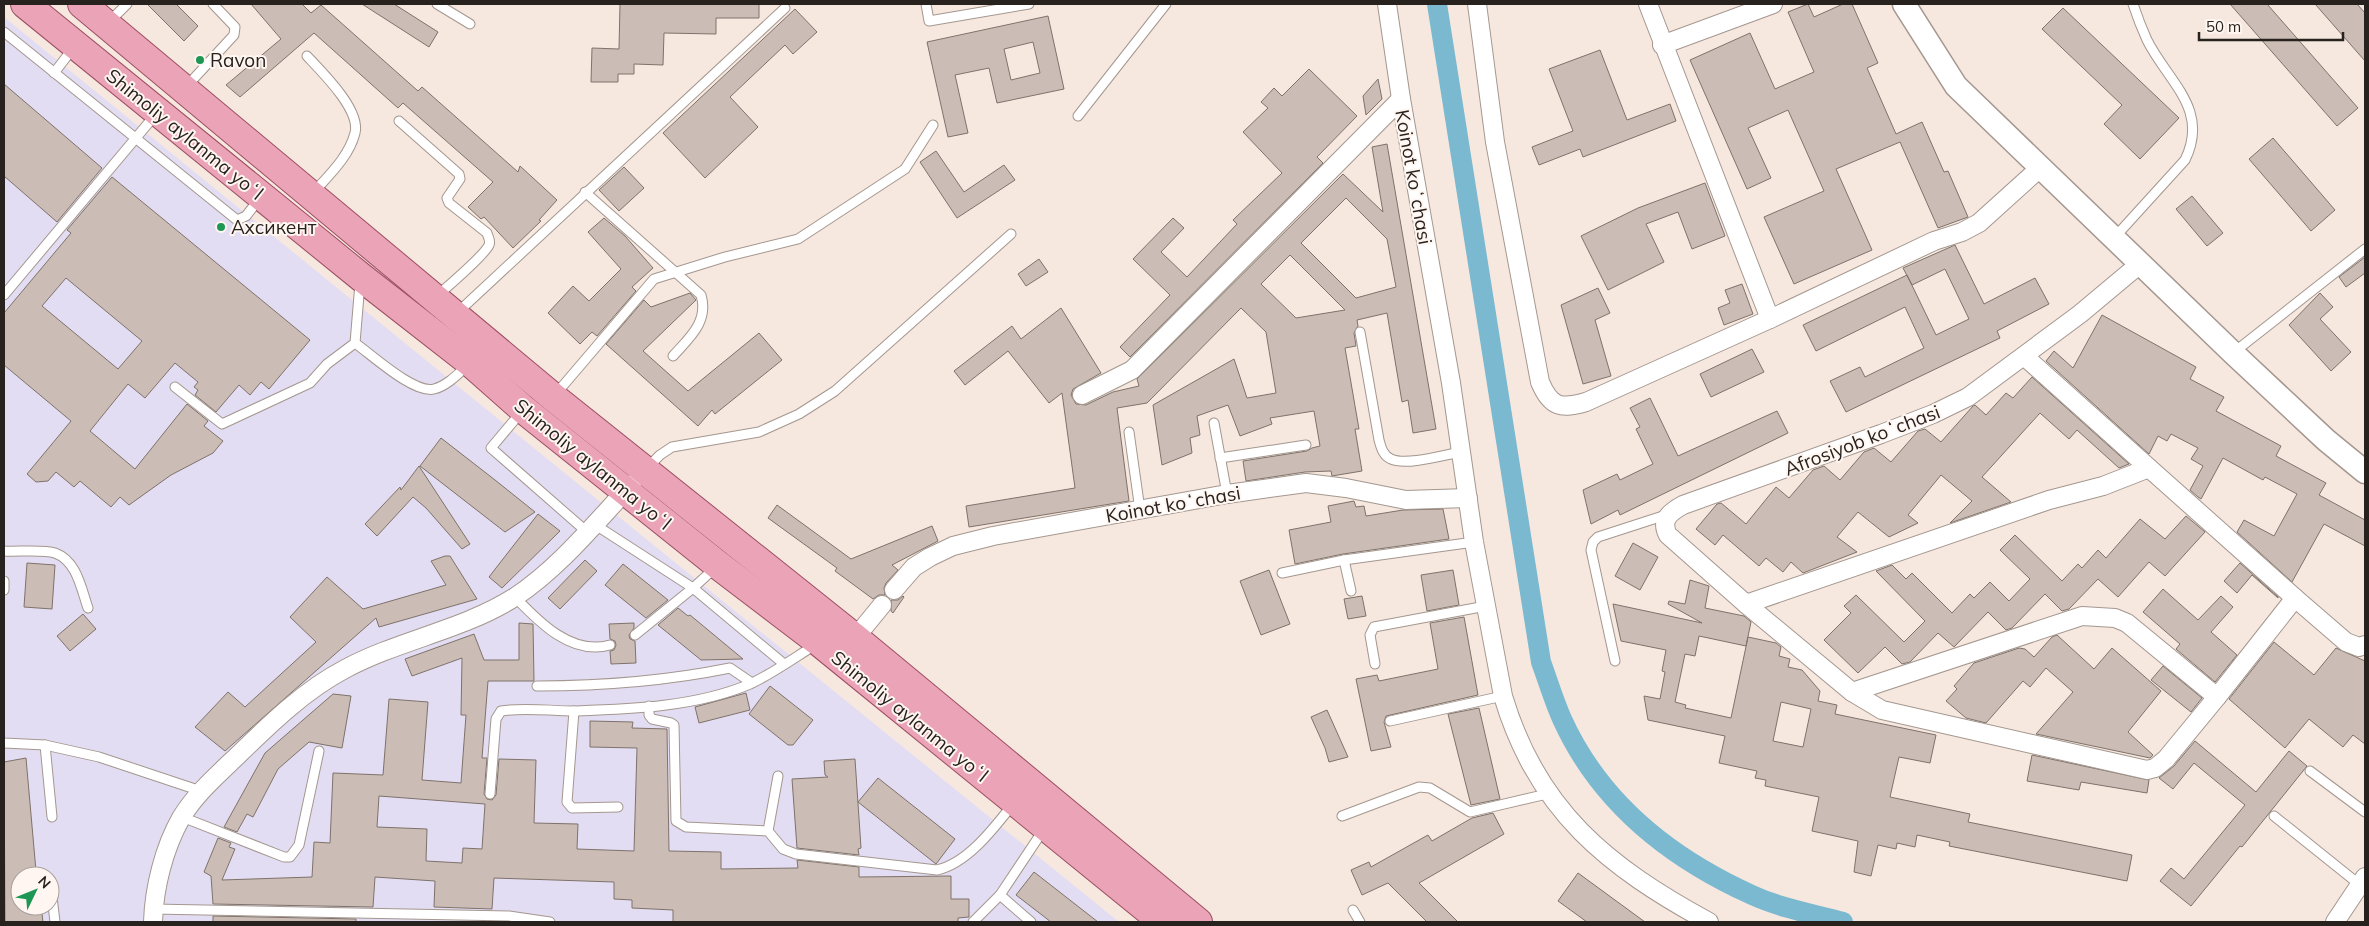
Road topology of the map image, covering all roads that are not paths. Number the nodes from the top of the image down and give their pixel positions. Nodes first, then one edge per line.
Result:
1 (26, 4) edge
2 (82, 4) edge
3 (214, 4) edge
4 (437, 4) edge
5 (926, 4) edge
6 (1029, 4) edge
7 (1166, 4) edge
8 (1388, 4) edge
9 (1477, 4) edge
10 (1648, 4) edge
11 (1773, 4) edge
12 (1904, 4) edge
13 (2133, 4) edge
14 (785, 8) dead end
15 (118, 10) edge
16 (470, 24) dead end
17 (4, 32) edge
18 (76, 45) junction
19 (1662, 45) junction
20 (307, 56) dead end
21 (54, 73) junction
22 (184, 89) junction
23 (1401, 99) junction
24 (158, 112) junction
25 (1078, 116) dead end
26 (399, 121) dead end
27 (933, 125) dead end
28 (136, 138) junction
29 (2041, 167) junction
30 (585, 192) junction
31 (262, 196) junction
32 (311, 196) junction
33 (1011, 234) dead end
34 (2115, 237) junction
35 (2365, 248) edge
36 (2141, 263) junction
37 (676, 272) junction
38 (361, 277) junction
39 (4, 294) edge
40 (445, 307) junction
41 (1770, 319) junction
42 (1360, 332) dead end
43 (355, 343) junction
44 (2233, 353) junction
45 (673, 356) dead end
46 (2024, 356) junction
47 (471, 363) junction
48 (175, 387) dead end
49 (1082, 395) dead end
50 (553, 397) junction
51 (524, 409) junction
52 (1214, 423) dead end
53 (1129, 432) dead end
54 (1306, 445) dead end
55 (1461, 452) junction
56 (1220, 458) junction
57 (2149, 468) junction
58 (646, 469) junction
59 (2365, 472) edge
60 (626, 490) junction
61 (1227, 494) junction
62 (1468, 498) junction
63 (1140, 510) junction
64 (1669, 514) junction
65 (590, 528) junction
66 (1474, 542) junction
67 (4, 551) edge
68 (1344, 560) junction
69 (718, 565) junction
70 (1282, 573) dead end
71 (4, 581) edge
72 (693, 588) junction
73 (4, 590) edge
74 (894, 590) dead end
75 (1350, 591) dead end
76 (515, 597) junction
77 (2295, 598) junction
78 (1746, 604) junction
79 (882, 605) dead end
80 (1486, 606) junction
81 (88, 608) dead end
82 (635, 635) dead end
83 (855, 638) junction
84 (819, 642) junction
85 (610, 645) dead end
86 (2365, 645) edge
87 (1615, 661) dead end
88 (784, 664) junction
89 (1376, 664) dead end
90 (752, 683) junction
91 (537, 686) dead end
92 (1852, 692) junction
93 (1503, 696) junction
94 (2217, 697) junction
95 (649, 706) junction
96 (574, 711) junction
97 (1390, 720) dead end
98 (4, 744) edge
99 (45, 745) junction
100 (319, 751) dead end
101 (2310, 771) dead end
102 (778, 776) dead end
103 (201, 791) junction
104 (490, 794) dead end
105 (1547, 794) junction
106 (1015, 802) junction
107 (618, 807) dead end
108 (2365, 812) edge
109 (1342, 816) dead end
110 (2274, 816) dead end
111 (52, 817) dead end
112 (182, 817) junction
113 (1046, 827) junction
114 (768, 830) junction
115 (2362, 881) edge
116 (1000, 894) junction
117 (1353, 910) dead end
118 (153, 915) edge
119 (513, 919) edge
120 (550, 922) edge
121 (973, 922) edge
122 (1031, 922) edge
123 (1163, 922) edge
124 (1198, 922) edge
125 (1360, 922) edge
126 (1709, 922) edge
127 (2335, 922) edge

1 - 18 main road, Shimoliy aylanma yoʻl
2 - 15 main road, Shimoliy aylanma yoʻl
3 - 22 lane
4 - 16 lane
5 - 6 lane
7 - 25 lane
8 - 23 street, Koinot koʻchasi
9 - 41 street
10 - 19 street
11 - 19 street
12 - 29 street
13 - 34 lane
14 - 30 lane
15 - 22 main road, Shimoliy aylanma yoʻl
17 - 21 lane
18 - 21 lane
18 - 24 main road, Shimoliy aylanma yoʻl
19 - 41 street
20 - 32 lane
21 - 28 lane
22 - 32 main road, Shimoliy aylanma yoʻl
23 - 49 street
23 - 55 street, Koinot koʻchasi
24 - 28 lane
24 - 31 main road, Shimoliy aylanma yoʻl
26 - 40 lane
27 - 37 lane
28 - 31 lane
28 - 39 lane
29 - 34 street
29 - 41 street
30 - 37 lane
30 - 40 lane
31 - 38 main road, Shimoliy aylanma yoʻl
32 - 40 main road, Shimoliy aylanma yoʻl
33 - 58 lane
34 - 36 street
35 - 44 lane
36 - 44 street
36 - 46 street, Afrosiyob koʻchasi
37 - 45 lane
37 - 50 lane
38 - 43 lane
38 - 47 main road, Shimoliy aylanma yoʻl
40 - 50 main road, Shimoliy aylanma yoʻl
42 - 55 lane
43 - 47 lane
43 - 48 lane
44 - 59 street
46 - 57 street
46 - 64 street, Afrosiyob koʻchasi
47 - 51 main road, Shimoliy aylanma yoʻl
50 - 58 main road, Shimoliy aylanma yoʻl
51 - 60 main road, Shimoliy aylanma yoʻl
51 - 65 lane
52 - 56 lane
53 - 63 lane
54 - 56 lane
55 - 62 street, Koinot koʻchasi
56 - 61 lane
57 - 77 street
57 - 78 street
58 - 60 street
58 - 83 main road, Shimoliy aylanma yoʻl
60 - 65 street
60 - 69 main road, Shimoliy aylanma yoʻl
61 - 62 street, Koinot koʻchasi
61 - 63 street, Koinot koʻchasi
62 - 66 street, Koinot koʻchasi
63 - 74 street, Koinot koʻchasi
64 - 78 street
64 - 87 lane
65 - 72 lane
65 - 76 street
66 - 68 lane
66 - 80 street, Koinot koʻchasi
67 - 81 lane
68 - 70 lane
68 - 75 lane
69 - 72 lane
69 - 84 main road, Shimoliy aylanma yoʻl
71 - 73 lane
72 - 82 lane
72 - 88 lane
76 - 85 lane
76 - 103 street
77 - 86 street
77 - 94 street
78 - 92 street
79 - 83 street
80 - 89 lane
80 - 93 street, Koinot koʻchasi
83 - 124 main road, Shimoliy aylanma yoʻl
84 - 88 lane
84 - 106 main road, Shimoliy aylanma yoʻl
88 - 90 lane
90 - 91 lane
90 - 95 lane
92 - 94 street
92 - 94 street
93 - 97 lane
93 - 105 street, Koinot koʻchasi
95 - 96 lane
95 - 114 lane
96 - 104 lane
96 - 107 lane
98 - 99 lane
99 - 103 lane
99 - 111 lane
100 - 112 lane
101 - 108 lane
102 - 114 lane
103 - 112 street
105 - 109 lane
105 - 126 street, Koinot koʻchasi
106 - 113 main road, Shimoliy aylanma yoʻl
106 - 114 lane
110 - 115 lane
112 - 118 street
113 - 116 lane
113 - 123 main road, Shimoliy aylanma yoʻl
115 - 127 street
116 - 121 lane
116 - 122 lane
117 - 125 lane
118 - 119 lane
119 - 120 lane

